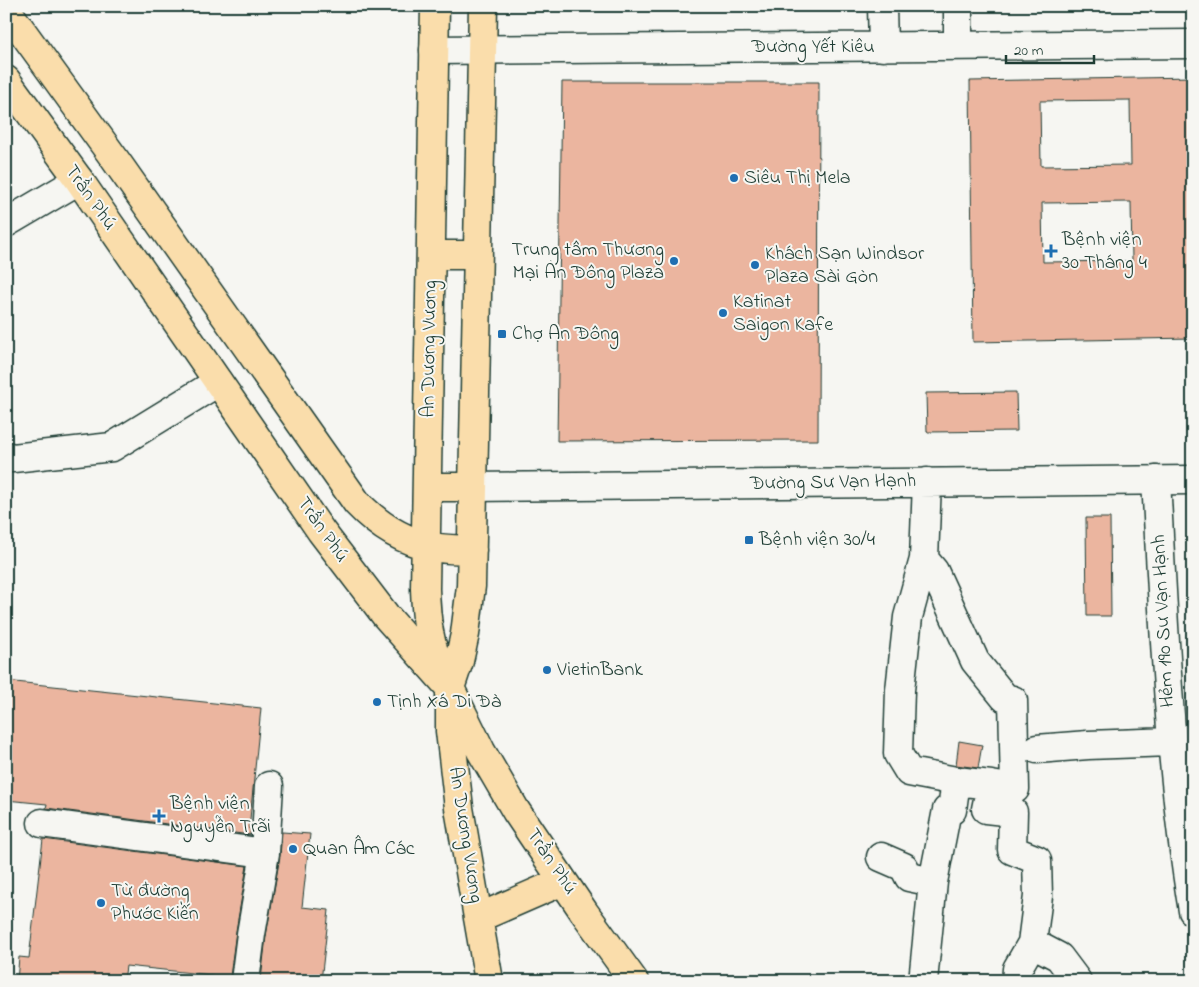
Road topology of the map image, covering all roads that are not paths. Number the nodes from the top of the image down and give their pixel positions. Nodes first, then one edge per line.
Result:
1 (435, 6) edge
2 (483, 6) edge
3 (882, 6) edge
4 (958, 6) edge
5 (6, 10) edge
6 (1193, 44) edge
7 (883, 46) junction
8 (958, 46) junction
9 (434, 50) junction
10 (482, 50) junction
11 (42, 59) junction
12 (7, 84) edge
13 (79, 180) junction
14 (6, 223) edge
15 (431, 255) junction
16 (478, 256) junction
17 (218, 382) junction
18 (6, 456) edge
19 (1156, 480) junction
20 (1193, 480) edge
21 (926, 482) junction
22 (427, 487) junction
23 (473, 487) junction
24 (426, 545) junction
25 (472, 550) junction
26 (924, 559) junction
27 (450, 688) junction
28 (1171, 742) junction
29 (1038, 749) dead end
30 (956, 781) junction
31 (992, 785) junction
32 (269, 786) dead end
33 (42, 823) dead end
34 (266, 853) junction
35 (881, 856) dead end
36 (564, 881) junction
37 (932, 882) junction
38 (1193, 911) edge
39 (478, 918) junction
40 (1042, 948) dead end
41 (245, 981) edge
42 (489, 981) edge
43 (634, 981) edge
44 (923, 981) edge
45 (1016, 981) edge
46 (1077, 981) edge

1 - 9 main road, An Dương Vương
2 - 10 main road, An Dương Vương
3 - 7 street
4 - 8 street
5 - 11 main road
6 - 8 street, Đường Yết Kiêu
7 - 8 street, Đường Yết Kiêu
7 - 10 street, Đường Yết Kiêu
9 - 10 street, Đường Yết Kiêu
9 - 15 main road, An Dương Vương
10 - 16 main road, An Dương Vương
11 - 12 main road
11 - 24 main road
12 - 13 main road, Trần Phú
13 - 14 street
13 - 17 main road, Trần Phú
15 - 16 main road
15 - 22 main road, An Dương Vương
16 - 23 main road, An Dương Vương
17 - 18 street
17 - 27 main road, Trần Phú
19 - 20 street, Đường Sư Vạn Hạnh
19 - 21 street, Đường Sư Vạn Hạnh
19 - 28 street, Hẻm 190 Sư Vạn Hạnh
21 - 23 street, Đường Sư Vạn Hạnh
21 - 26 street
22 - 23 main road
22 - 24 main road, An Dương Vương
23 - 25 main road, An Dương Vương
24 - 25 main road
24 - 27 main road, An Dương Vương
25 - 27 main road, An Dương Vương
26 - 30 street
26 - 31 street
27 - 36 main road, Trần Phú
27 - 39 main road, An Dương Vương
28 - 29 street
28 - 38 street, Hẻm 190 Sư Vạn Hạnh
30 - 31 street
30 - 37 street
31 - 45 street
32 - 34 street
33 - 34 street
34 - 41 street
35 - 37 street
36 - 39 main road
36 - 43 main road, Trần Phú
37 - 44 street
39 - 42 main road, An Dương Vương
40 - 46 street

